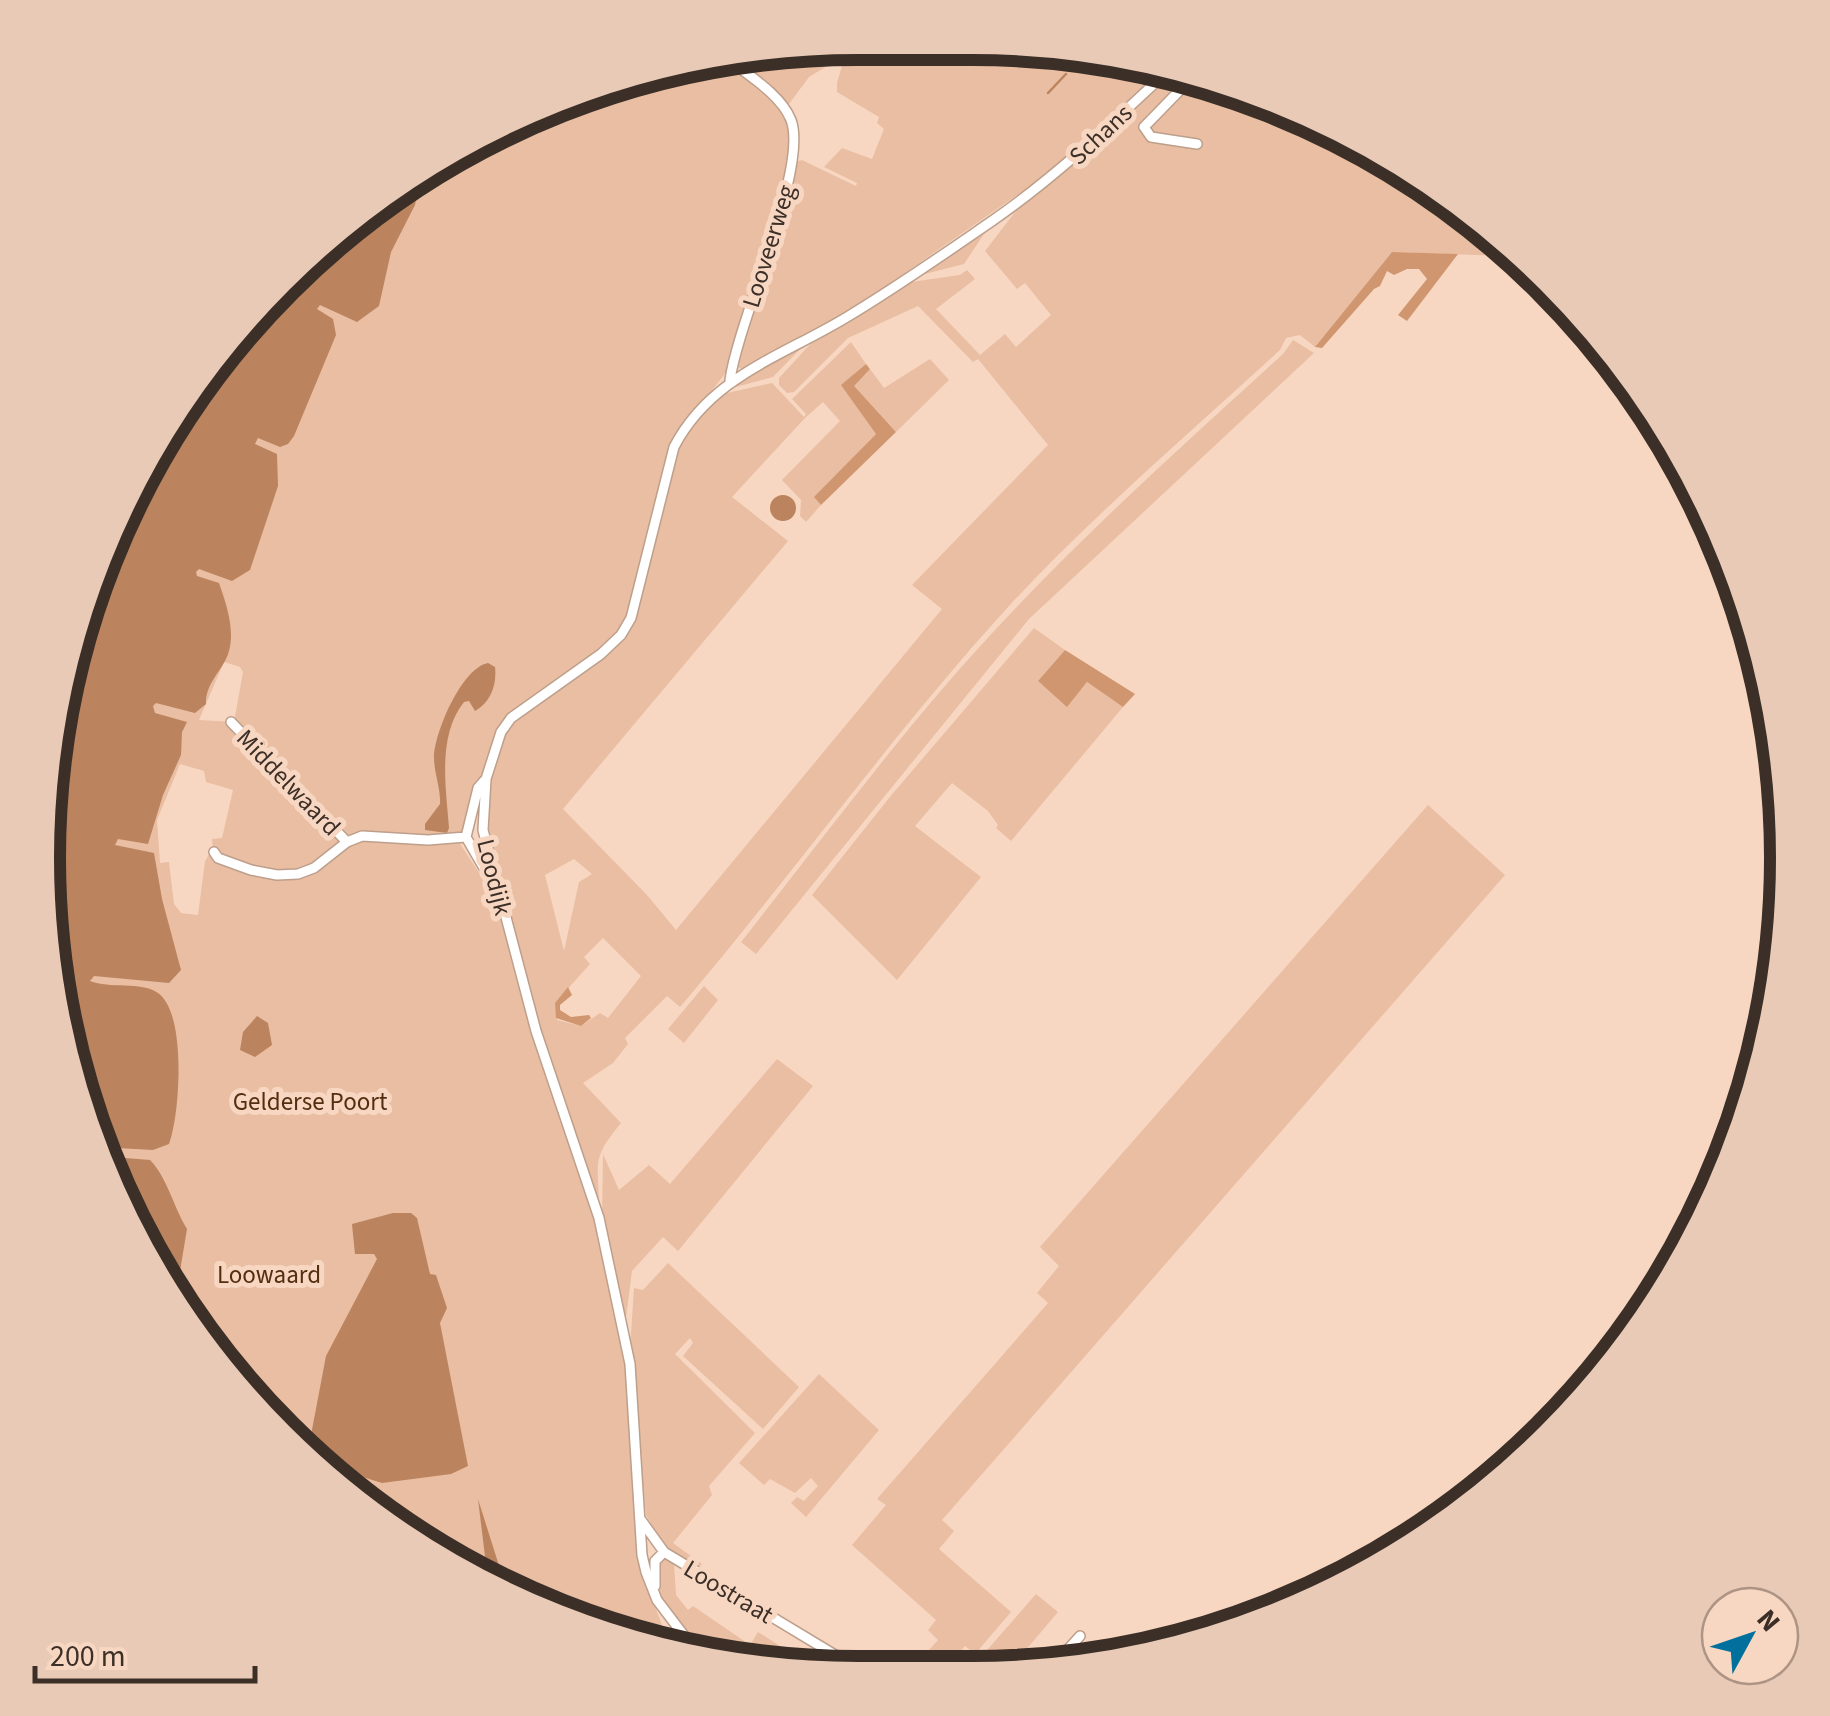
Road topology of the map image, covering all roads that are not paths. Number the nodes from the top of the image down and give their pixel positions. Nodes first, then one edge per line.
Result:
1 (740, 69) edge
2 (1156, 82) edge
3 (1184, 88) edge
4 (1196, 144) dead end
5 (1026, 197) joint
6 (730, 380) junction
7 (232, 722) dead end
8 (486, 779) junction
9 (466, 838) junction
10 (346, 842) junction
11 (214, 852) dead end
12 (498, 888) junction
13 (640, 1518) junction
14 (664, 1552) junction
15 (655, 1594) junction
16 (1080, 1636) dead end
17 (686, 1637) edge
18 (1068, 1650) edge
19 (835, 1655) edge

1 - 6 street, Looveerweg
2 - 5 street, Schans
3 - 4 street, Schans
5 - 6 street, Loodijk
6 - 8 street, Loodijk
7 - 10 street, Middelwaard
8 - 9 street
8 - 12 street, Loodijk
9 - 10 street, Middelwaard
9 - 12 street
10 - 11 street, Middelwaard
12 - 13 street, Loodijk
13 - 14 street, Loostraat
13 - 15 street, Loodijk
14 - 15 street, Loostraat
14 - 19 street, Loostraat
15 - 17 street, Loodijk
16 - 18 street

